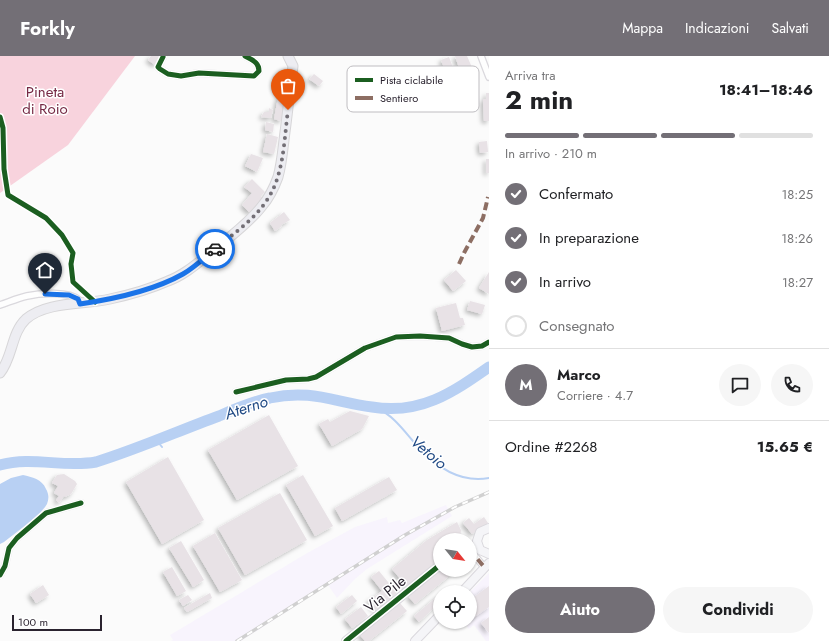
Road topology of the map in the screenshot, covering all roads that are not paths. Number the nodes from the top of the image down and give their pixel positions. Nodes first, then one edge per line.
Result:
1 (245, 56) edge
2 (288, 56) edge
3 (481, 56) edge
4 (163, 57) edge
5 (489, 78) edge
6 (80, 304) junction
7 (0, 305) edge
8 (489, 342) edge
9 (0, 373) edge
10 (236, 392) dead end
11 (81, 503) dead end
12 (488, 528) edge
13 (478, 535) joint
14 (489, 554) edge
15 (477, 556) edge
16 (488, 565) edge
17 (433, 571) edge
18 (0, 575) edge
19 (469, 585) edge
20 (433, 622) edge
21 (346, 641) edge
22 (415, 641) edge

1 - 4 street
2 - 6 main road
3 - 5 street
6 - 7 street
6 - 9 main road
8 - 10 street
11 - 18 street
12 - 13 street
13 - 14 street
15 - 16 street
16 - 19 street
17 - 21 street, Via Pile
20 - 22 street

